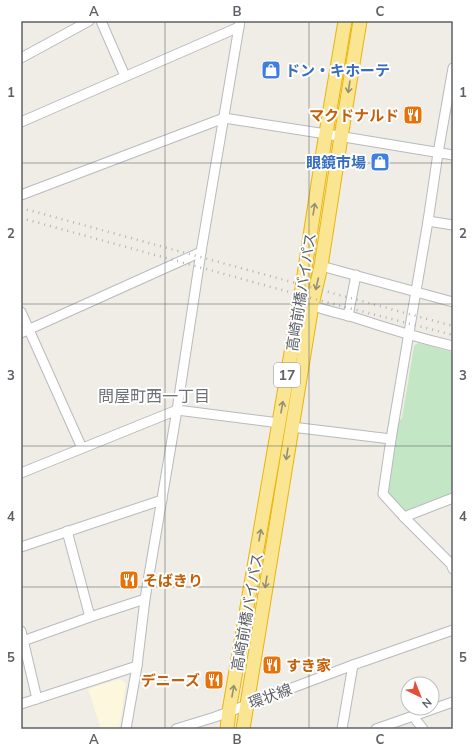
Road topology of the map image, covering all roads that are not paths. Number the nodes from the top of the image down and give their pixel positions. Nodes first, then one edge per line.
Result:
1 (89, 21) edge
2 (101, 21) edge
3 (345, 21) edge
4 (360, 21) edge
5 (240, 24) edge
6 (21, 58) edge
7 (453, 68) edge
8 (126, 76) junction
9 (224, 118) junction
10 (21, 122) edge
11 (326, 134) junction
12 (341, 137) junction
13 (438, 153) junction
14 (453, 155) edge
15 (21, 195) edge
16 (428, 221) junction
17 (453, 226) edge
18 (201, 252) junction
19 (321, 266) junction
20 (356, 275) junction
21 (416, 291) junction
22 (453, 302) edge
23 (312, 305) junction
24 (21, 312) edge
25 (348, 316) junction
26 (25, 331) edge
27 (409, 335) junction
28 (453, 346) edge
29 (177, 410) junction
30 (285, 425) junction
31 (391, 439) junction
32 (82, 448) junction
33 (21, 472) edge
34 (453, 498) edge
35 (162, 500) junction
36 (404, 517) junction
37 (67, 531) junction
38 (21, 547) edge
39 (452, 565) edge
40 (145, 599) junction
41 (90, 617) junction
42 (453, 630) edge
43 (21, 631) edge
44 (23, 640) junction
45 (353, 665) junction
46 (137, 666) junction
47 (37, 698) junction
48 (453, 702) edge
49 (21, 704) edge
50 (247, 705) junction
51 (440, 707) edge
52 (229, 711) junction
53 (413, 716) joint
54 (126, 729) edge
55 (176, 729) edge
56 (227, 729) edge
57 (243, 729) edge
58 (342, 729) edge
59 (376, 729) edge
60 (423, 729) edge

1 - 6 street
2 - 8 street
3 - 11 highway, 高崎前橋バイパス / 17
4 -> 12 highway, 高崎前橋バイパス / 17
5 - 8 street
5 - 9 street
7 - 13 street
8 - 10 street
9 - 11 street
9 - 15 street
9 - 18 street
11 - 12 street
30 -> 11 highway, 高崎前橋バイパス / 17
12 - 13 street
12 - 19 highway, 高崎前橋バイパス / 17
13 - 14 street
13 - 16 street
16 - 17 street
16 - 21 street
18 - 26 street
18 - 29 street
19 - 20 street
19 -> 23 highway, 高崎前橋バイパス / 17
20 - 21 street
20 - 25 street
21 - 22 street
21 - 27 street
23 - 25 street
23 - 30 highway, 高崎前橋バイパス / 17
24 - 26 street
25 - 27 street
26 - 32 street
27 - 28 street
27 - 31 street
29 - 30 street
29 - 32 street
29 - 35 street
30 - 31 street
30 -> 50 highway, 高崎前橋バイパス / 17
52 -> 30 highway, 高崎前橋バイパス / 17
31 - 36 street
32 - 33 street
34 - 36 street
35 - 37 street
35 - 40 street
36 - 39 street
37 - 38 street
37 - 41 street
40 - 41 street
40 - 46 street
41 - 44 street
42 - 45 street, 環状線
43 - 44 street
44 - 47 street
45 - 50 street, 環状線
45 - 58 street
46 - 47 street
46 - 54 street
47 - 49 street
48 - 51 street
50 - 52 street, 環状線
50 - 57 highway, 高崎前橋バイパス / 17
52 - 55 street, 環状線
52 - 56 highway, 高崎前橋バイパス / 17
53 - 59 street
53 - 60 street

